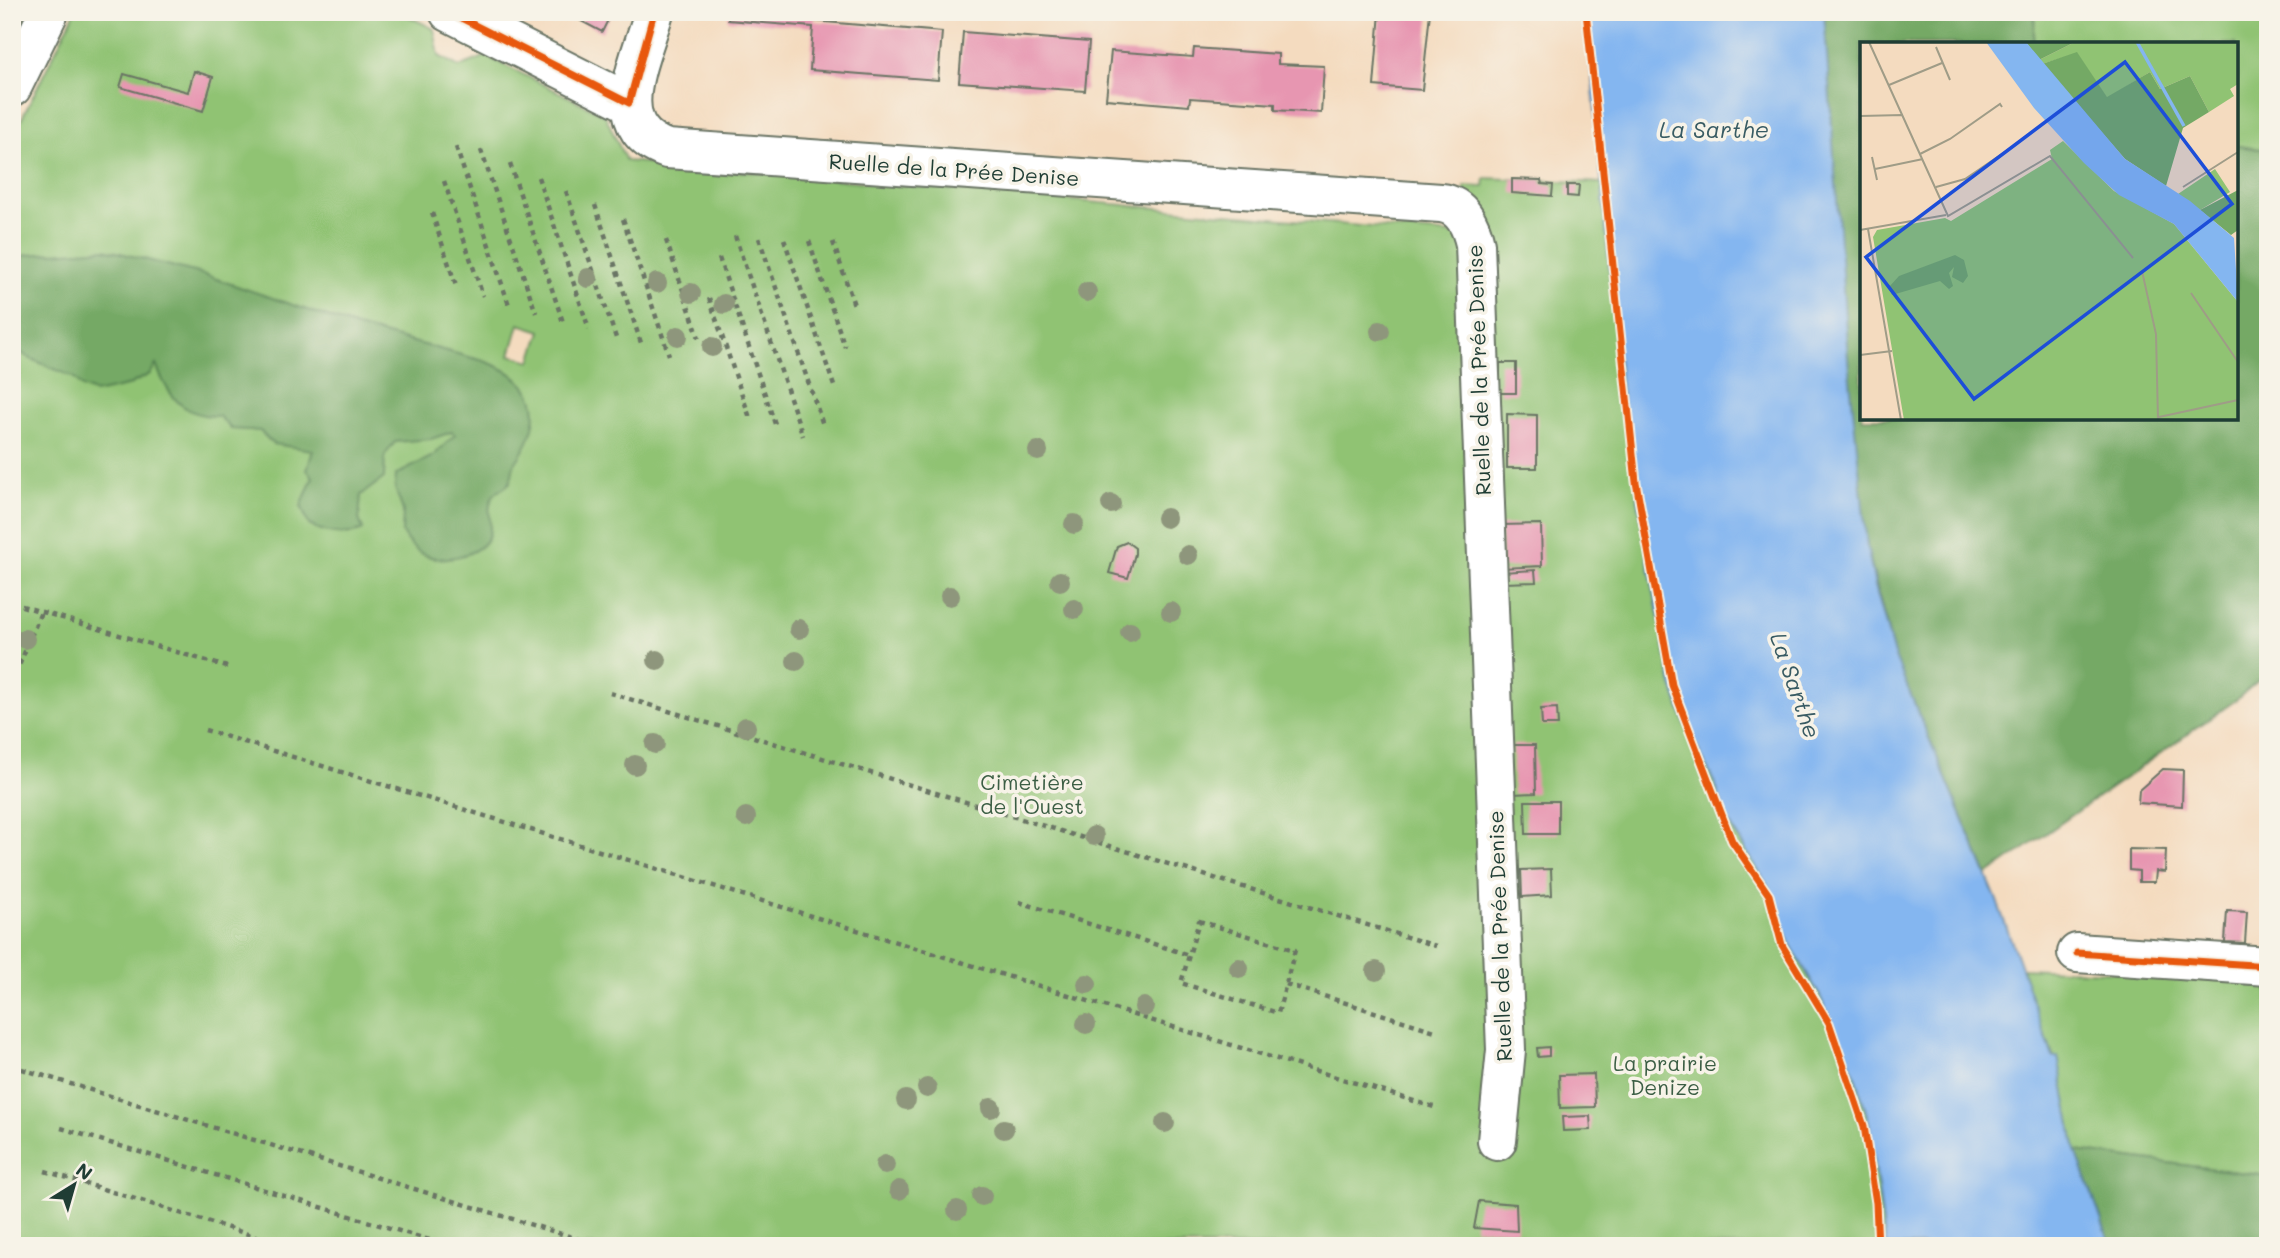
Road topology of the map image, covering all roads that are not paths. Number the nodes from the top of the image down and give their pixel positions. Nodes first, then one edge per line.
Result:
1 (49, 12) edge
2 (449, 12) edge
3 (654, 12) edge
4 (12, 88) edge
5 (629, 103) junction
6 (2077, 953) dead end
7 (2268, 966) edge
8 (1497, 1141) dead end

1 - 4 street
2 - 5 street
3 - 5 street
5 - 8 street, Ruelle de la Prée Denise
6 - 7 street

